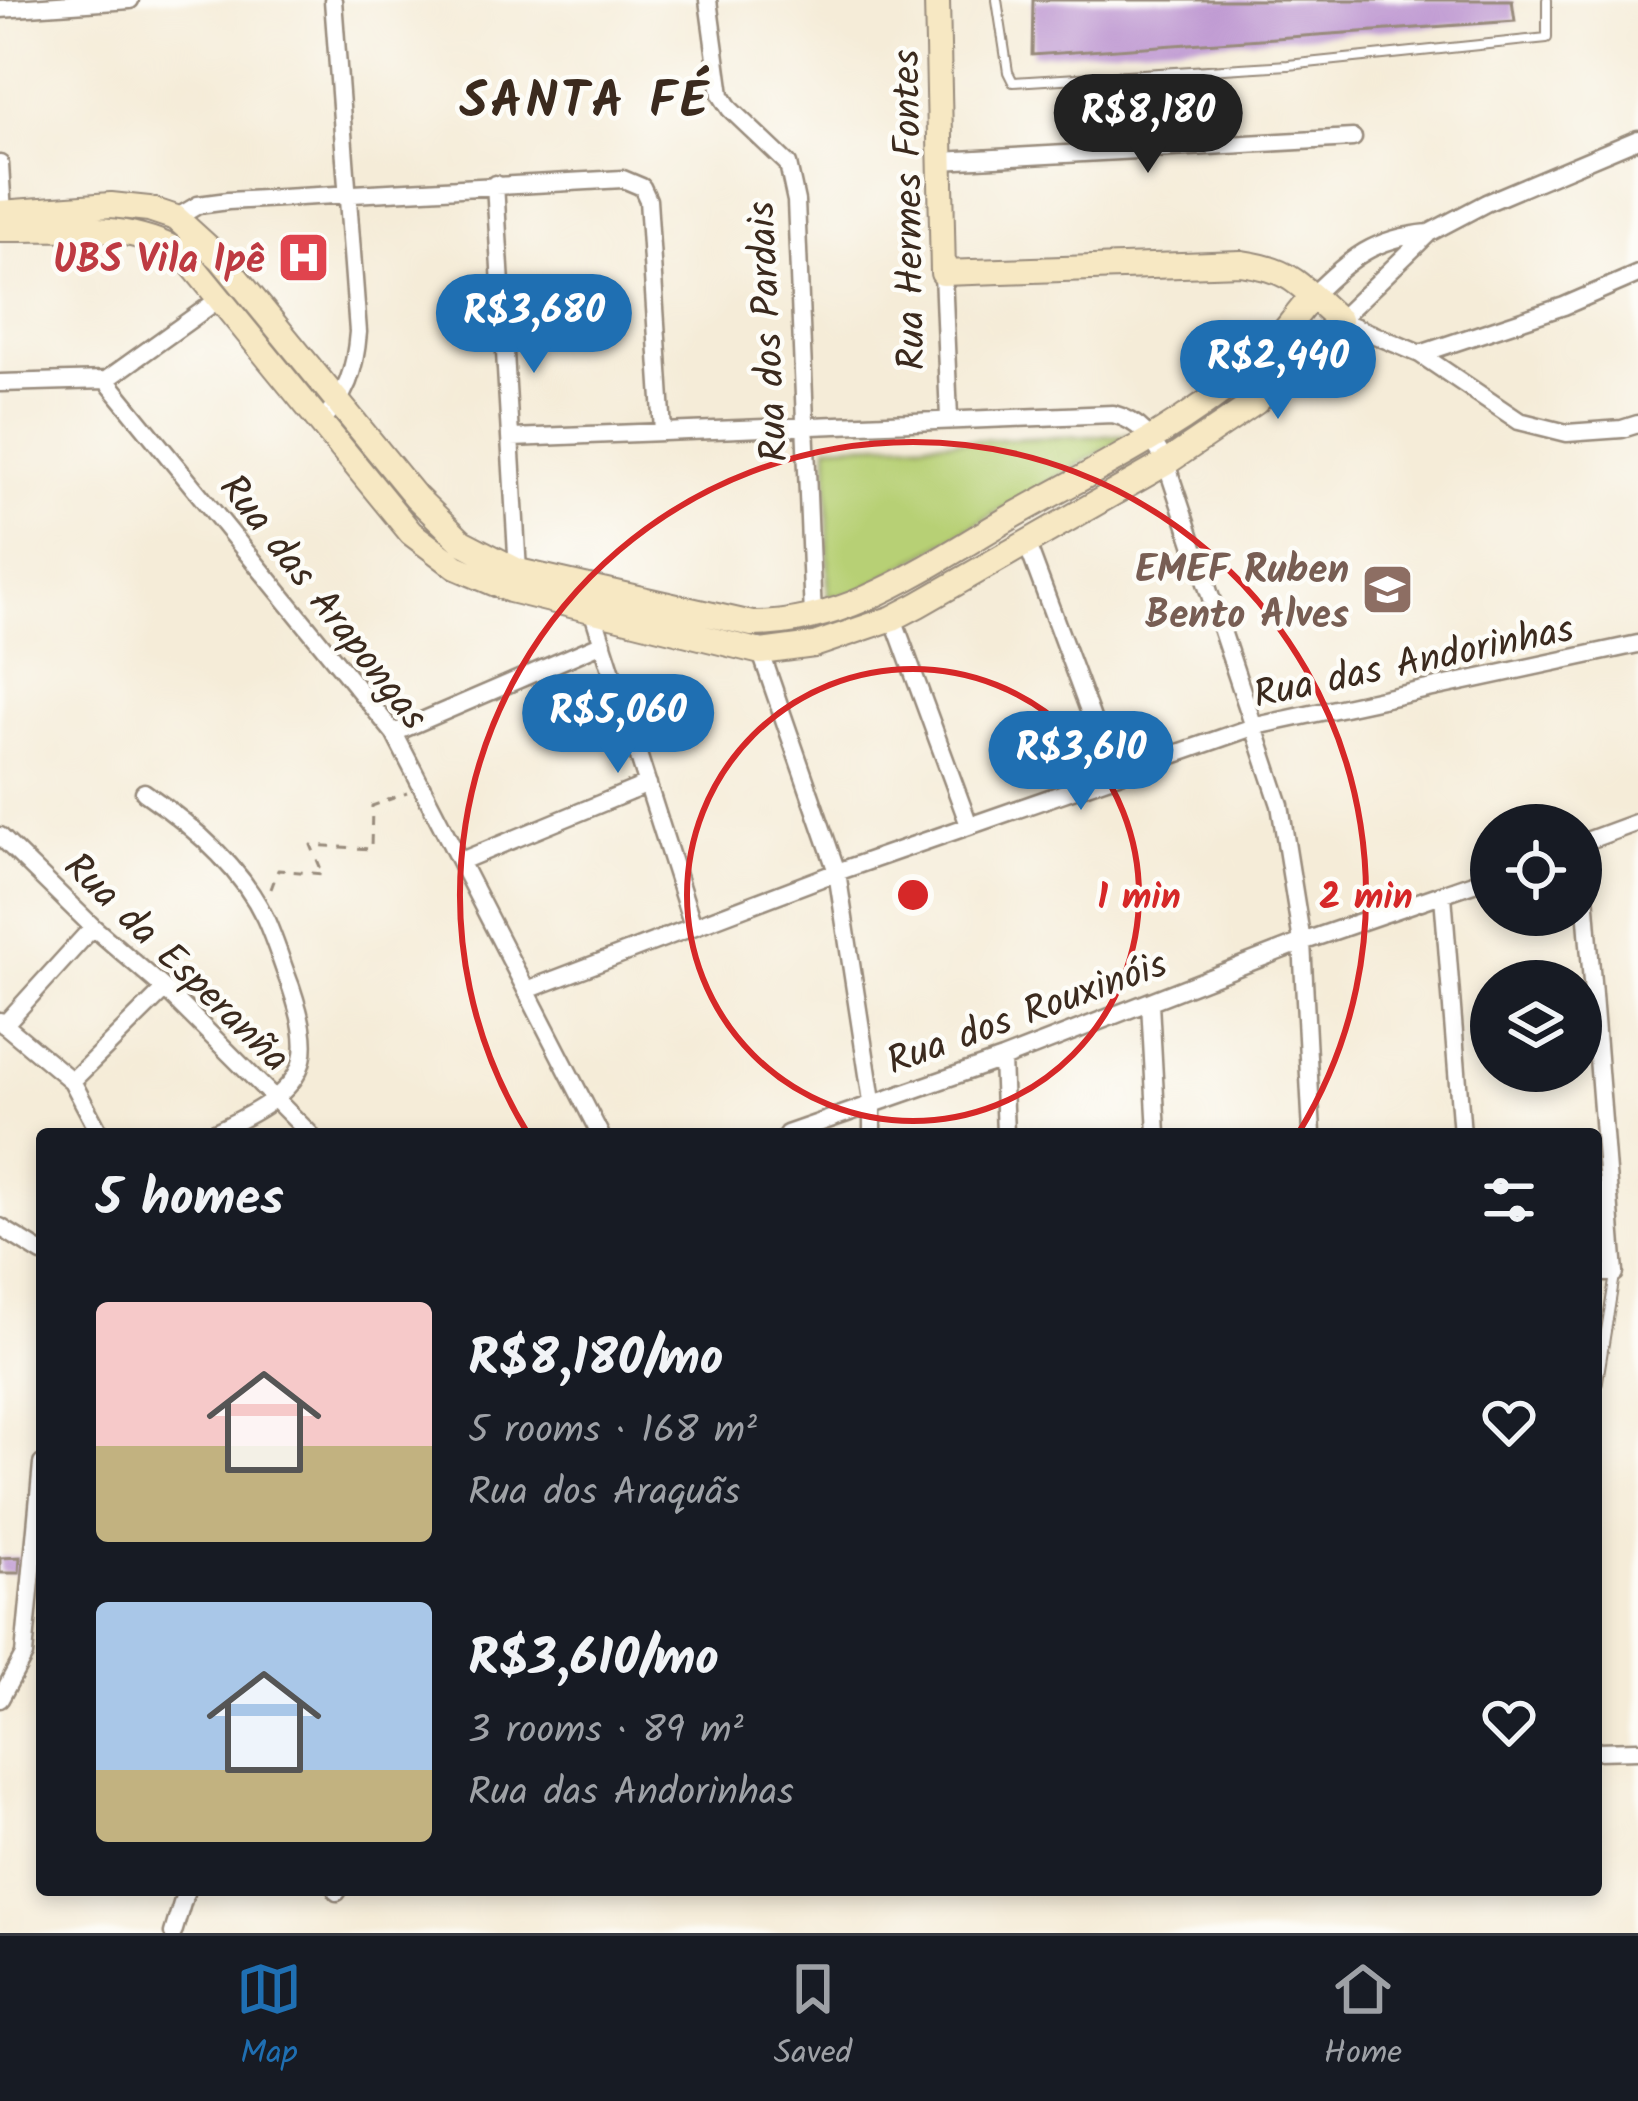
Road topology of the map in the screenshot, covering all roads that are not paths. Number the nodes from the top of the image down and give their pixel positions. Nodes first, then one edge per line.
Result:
1 (130, 0) edge
2 (333, 0) edge
3 (708, 0) edge
4 (938, 0) edge
5 (997, 0) edge
6 (1547, 0) edge
7 (0, 9) edge
8 (1353, 138) dead end
9 (1638, 140) edge
10 (941, 161) junction
11 (0, 164) edge
12 (495, 184) junction
13 (346, 192) junction
14 (176, 218) junction
15 (1, 219) edge
16 (1429, 233) junction
17 (943, 273) junction
18 (1638, 274) edge
19 (1312, 296) junction
20 (221, 297) junction
21 (1339, 320) junction
22 (1420, 355) junction
23 (106, 380) junction
24 (0, 382) edge
25 (340, 404) junction
26 (949, 418) junction
27 (319, 423) junction
28 (1638, 424) edge
29 (803, 427) junction
30 (663, 431) junction
31 (512, 438) junction
32 (1153, 440) junction
33 (1166, 463) junction
34 (1027, 544) junction
35 (518, 571) junction
36 (592, 610) junction
37 (813, 616) junction
38 (893, 618) junction
39 (752, 624) junction
40 (603, 644) junction
41 (1638, 644) edge
42 (761, 652) junction
43 (1256, 726) junction
44 (394, 733) junction
45 (1113, 775) junction
46 (648, 784) junction
47 (144, 792) dead end
48 (1638, 822) edge
49 (969, 825) junction
50 (1602, 835) edge
51 (0, 836) edge
52 (461, 861) junction
53 (837, 872) junction
54 (1470, 885) edge
55 (1443, 895) junction
56 (693, 926) junction
57 (93, 927) junction
58 (1586, 936) edge
59 (1302, 942) junction
60 (165, 989) junction
61 (527, 990) junction
62 (1150, 1003) junction
63 (2, 1023) edge
64 (1002, 1059) junction
65 (72, 1081) junction
66 (274, 1097) junction
67 (872, 1101) junction
68 (97, 1128) edge
69 (237, 1128) edge
70 (304, 1128) edge
71 (597, 1128) edge
72 (802, 1128) edge
73 (872, 1128) edge
74 (1005, 1128) edge
75 (1157, 1128) edge
76 (1312, 1128) edge
77 (1462, 1128) edge
78 (1597, 1128) edge
79 (1602, 1219) edge
80 (0, 1227) edge
81 (36, 1249) edge
82 (1605, 1273) edge
83 (1602, 1313) edge
84 (36, 1528) edge
85 (0, 1699) edge
86 (1638, 1750) edge
87 (1602, 1751) edge
88 (184, 1896) edge
89 (173, 1933) edge

1 - 7 street
2 - 13 street
3 - 29 street, Rua dos Pardais
4 - 10 street, Rua Hermes Fontes
5 - 6 lane
8 - 10 street
9 - 16 street
10 - 17 street, Rua Hermes Fontes
11 - 15 street
12 - 13 street
12 - 30 street
12 - 31 street
13 - 14 street
13 - 25 street
14 - 15 street
14 - 25 street
15 - 20 street
16 - 19 street
16 - 21 street
17 - 19 street
17 - 26 street, Rua Hermes Fontes
18 - 22 street
19 - 21 street
19 - 32 street
20 - 23 street
20 - 27 street
21 - 22 street
21 - 33 street
22 - 28 street
23 - 24 street
23 - 44 street, Rua das Arapongas
25 - 27 street
25 - 35 street
26 - 29 street
26 - 32 street
27 - 36 street
29 - 30 street
29 - 37 street, Rua dos Pardais
30 - 31 street
31 - 35 street
32 - 33 street
32 - 37 street
33 - 34 street
33 - 43 street
34 - 38 street
34 - 45 street
35 - 39 street
36 - 40 street
36 - 42 street
37 - 39 street
38 - 42 street
38 - 49 street
39 - 42 street
40 - 44 street
40 - 46 street
41 - 43 street, Rua das Andorinhas
42 - 53 street
43 - 45 street, Rua das Andorinhas
43 - 59 street
44 - 52 street, Rua das Arapongas
45 - 49 street, Rua das Andorinhas
46 - 52 street
46 - 56 street
47 - 66 street
48 - 50 street
49 - 53 street, Rua das Andorinhas
51 - 57 street, Rua da Esperanña
52 - 61 street, Rua das Arapongas
53 - 56 street, Rua das Andorinhas
53 - 67 street
54 - 55 street, Rua dos Rouxinóis
55 - 59 street, Rua dos Rouxinóis
55 - 77 street
56 - 61 street, Rua das Andorinhas
57 - 60 street, Rua da Esperanña
57 - 63 street
58 - 78 street
59 - 62 street, Rua dos Rouxinóis
59 - 76 street
60 - 65 street
60 - 66 street, Rua da Esperanña
61 - 71 street, Rua das Arapongas
62 - 64 street, Rua dos Rouxinóis
62 - 75 street
63 - 65 street
64 - 67 street, Rua dos Rouxinóis
64 - 74 street
65 - 68 street
66 - 69 street
66 - 70 street, Rua da Esperanña
67 - 72 street, Rua dos Rouxinóis
67 - 73 street
79 - 82 street
80 - 81 street
82 - 83 lane
84 - 85 street
86 - 87 street
88 - 89 street

